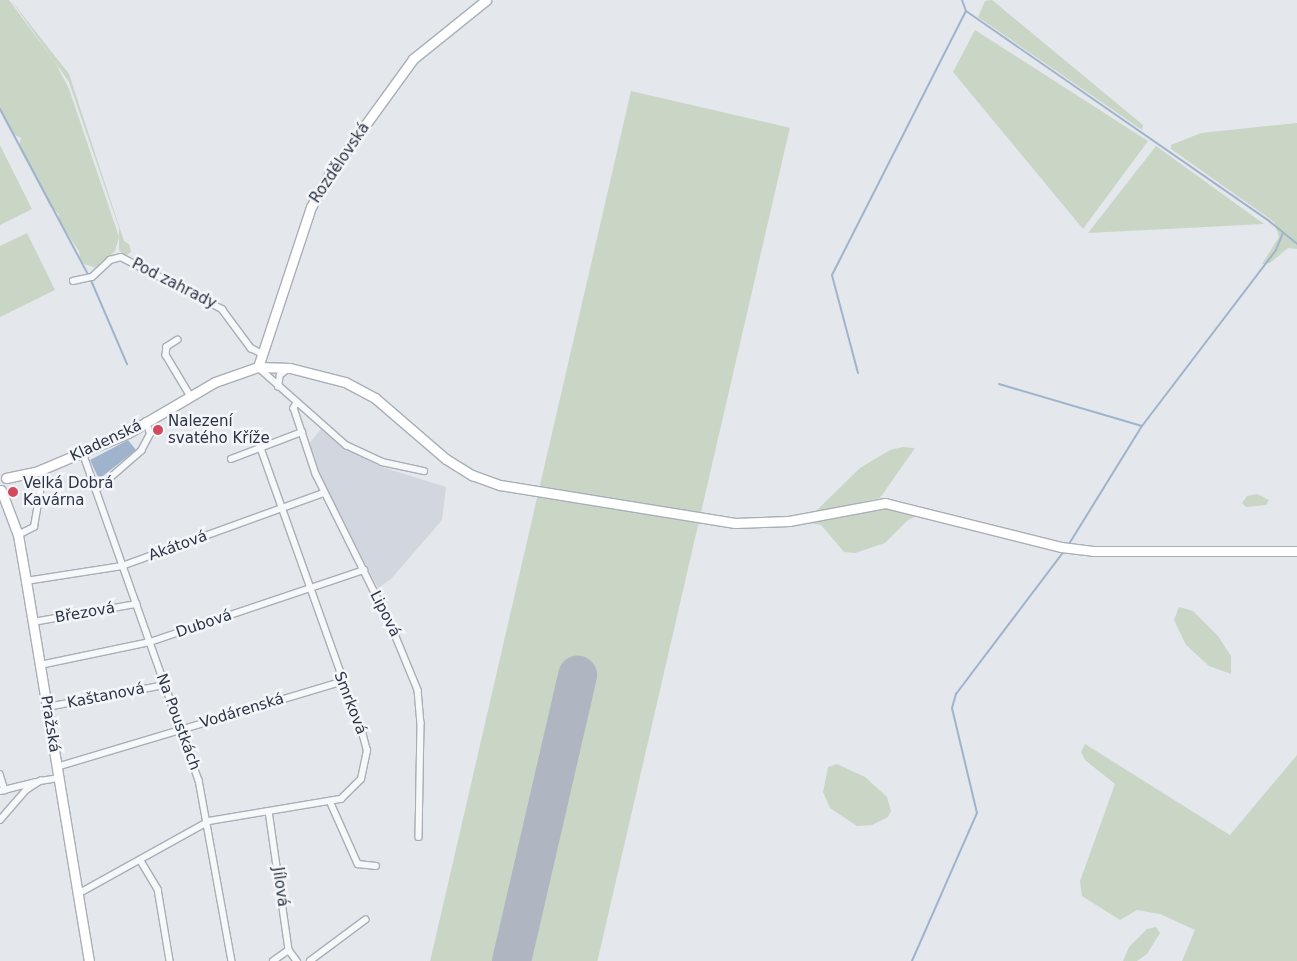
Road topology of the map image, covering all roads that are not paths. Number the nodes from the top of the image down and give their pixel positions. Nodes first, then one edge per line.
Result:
1 (486, 0) edge
2 (73, 281) dead end
3 (178, 340) dead end
4 (263, 354) junction
5 (258, 367) junction
6 (290, 368) junction
7 (278, 386) junction
8 (190, 395) junction
9 (298, 403) junction
10 (146, 422) junction
11 (302, 432) junction
12 (260, 447) junction
13 (83, 453) junction
14 (231, 459) dead end
15 (44, 469) junction
16 (424, 471) dead end
17 (3, 476) edge
18 (1, 490) edge
19 (96, 490) junction
20 (324, 493) junction
21 (280, 510) junction
22 (18, 535) junction
23 (1297, 551) edge
24 (122, 566) junction
25 (364, 570) junction
26 (26, 581) junction
27 (309, 587) junction
28 (136, 604) junction
29 (33, 622) junction
30 (150, 642) junction
31 (40, 665) junction
32 (341, 682) junction
33 (165, 685) junction
34 (47, 707) junction
35 (181, 730) junction
36 (57, 767) junction
37 (0, 774) edge
38 (58, 778) junction
39 (40, 781) junction
40 (2, 791) edge
41 (330, 801) junction
42 (269, 811) junction
43 (0, 820) edge
44 (209, 822) junction
45 (419, 837) dead end
46 (141, 861) junction
47 (376, 866) dead end
48 (78, 894) junction
49 (365, 920) dead end
50 (289, 950) junction
51 (89, 961) edge
52 (170, 961) edge
53 (232, 961) edge
54 (273, 961) edge
55 (297, 961) edge
56 (310, 961) edge

1 - 4 street, Rozdělovská
2 - 4 street, Pod zahrady
3 - 8 street
4 - 5 street, Rozdělovská
5 - 6 street
5 - 7 street
5 - 8 street, Kladenská
6 - 7 street
6 - 23 street
7 - 9 street
8 - 10 street, Kladenská
9 - 11 street, Lipová
9 - 16 street
10 - 13 street, Kladenská
10 - 19 street
11 - 12 street
11 - 20 street, Lipová
12 - 14 street
12 - 21 street, Smrková
13 - 15 street, Kladenská
13 - 19 street, Na Poustkách
15 - 17 street, Kladenská
15 - 22 street
17 - 18 street
18 - 22 street, Pražská
19 - 24 street, Na Poustkách
20 - 21 street, Akátová
20 - 25 street, Lipová
21 - 24 street, Akátová
21 - 27 street, Smrková
22 - 26 street, Pražská
24 - 26 street, Akátová
24 - 28 street, Na Poustkách
25 - 27 street, Dubová
25 - 45 street, Lipová
26 - 29 street, Pražská
27 - 30 street, Dubová
27 - 32 street, Smrková
28 - 29 street, Březová
28 - 30 street, Na Poustkách
29 - 31 street, Pražská
30 - 31 street, Dubová
30 - 33 street, Na Poustkách
31 - 34 street, Pražská
32 - 35 street, Vodárenská
32 - 41 street, Smrková
33 - 34 street, Kaštanová
33 - 35 street, Na Poustkách
34 - 36 street, Pražská
35 - 36 street, Vodárenská
35 - 44 street, Na Poustkách
36 - 38 street, Pražská
37 - 40 street
38 - 39 street
38 - 48 street, Pražská
39 - 40 street
39 - 43 street
41 - 42 street, Smrková
41 - 47 street
42 - 44 street, Smrková
42 - 50 street, Jílová
44 - 46 street, Smrková
44 - 53 street, Na Poustkách
46 - 48 street, Smrková
46 - 52 street
48 - 51 street, Pražská
49 - 56 street
50 - 54 street
50 - 55 street, Jílová

